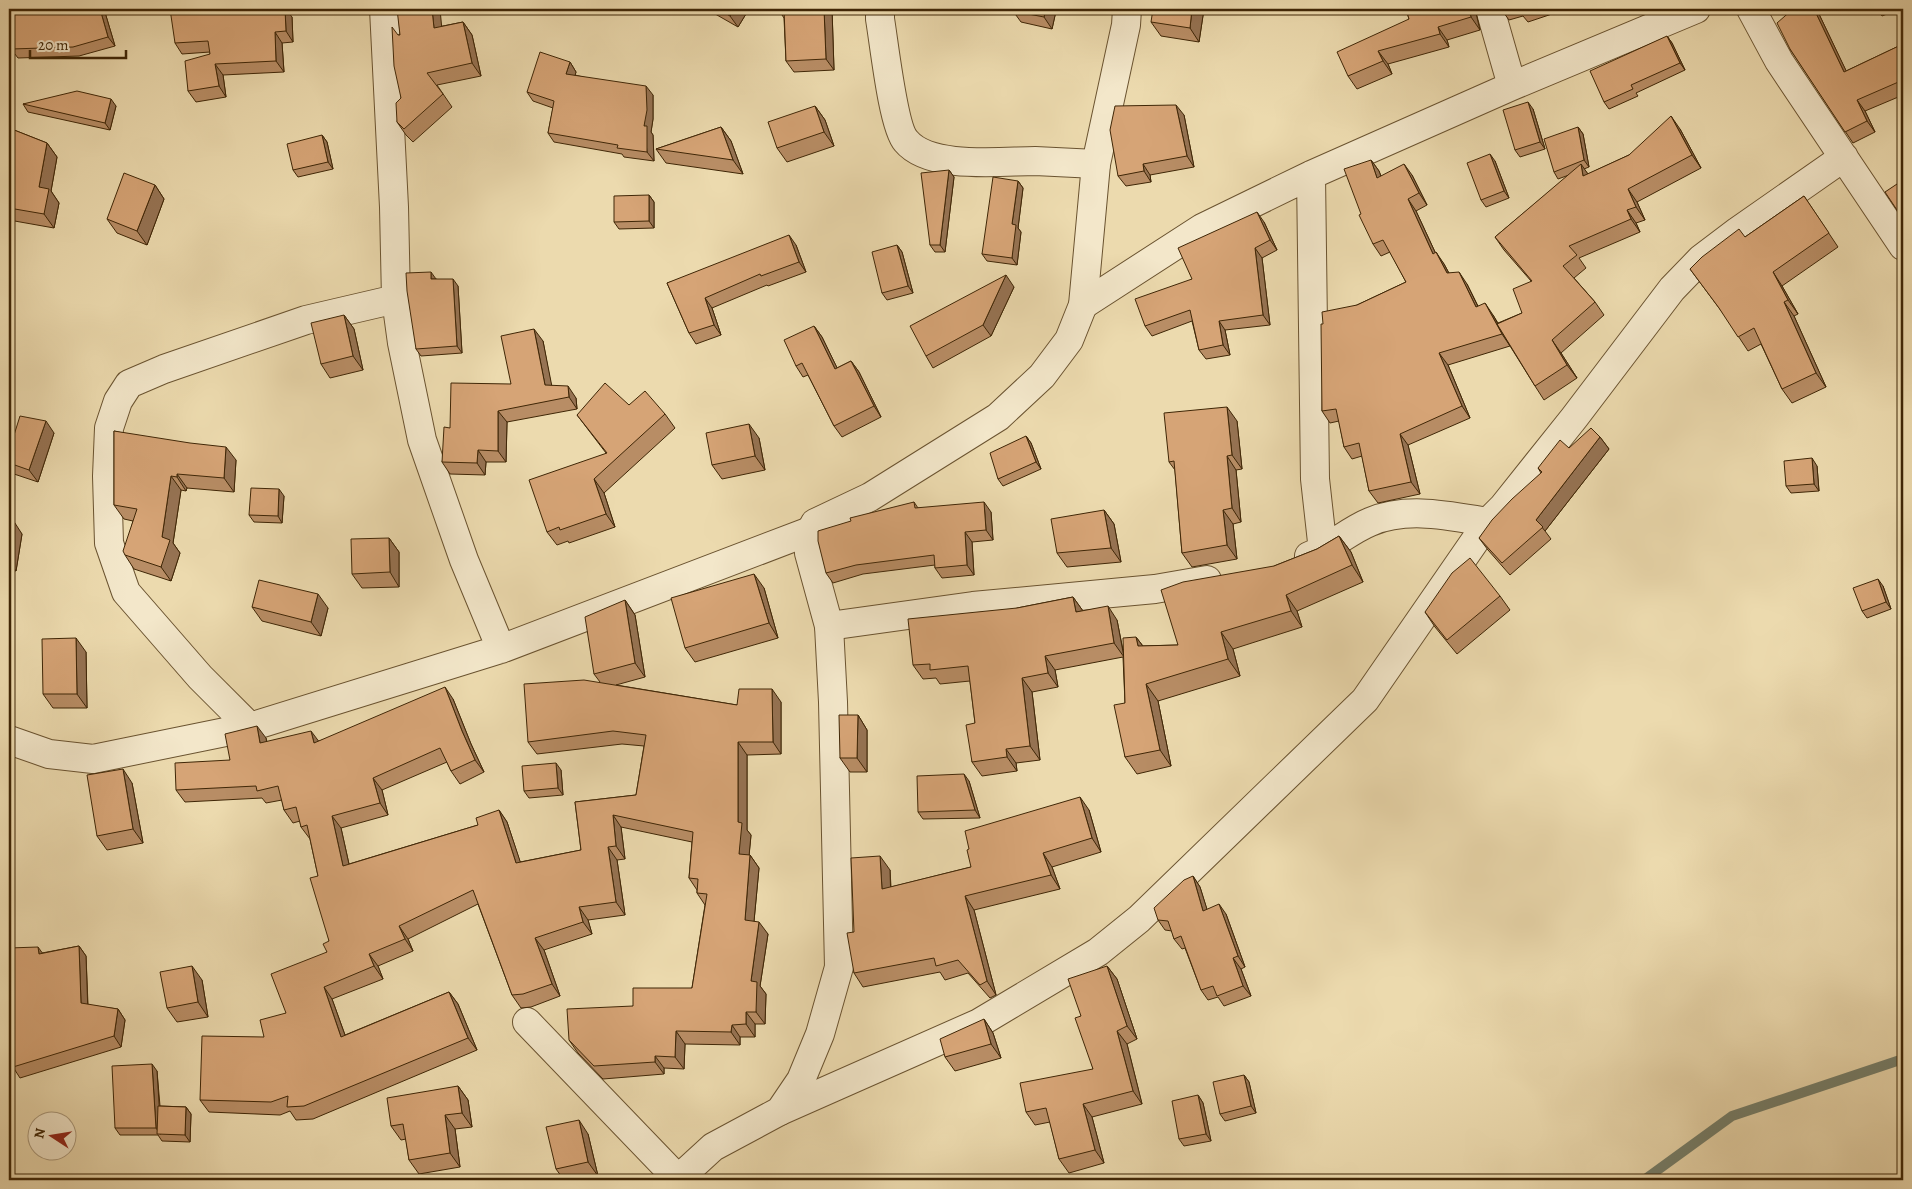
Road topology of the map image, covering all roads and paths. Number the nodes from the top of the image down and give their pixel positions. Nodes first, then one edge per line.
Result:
1 (384, 9) edge
2 (880, 9) edge
3 (1127, 9) edge
4 (1490, 9) edge
5 (1696, 9) edge
6 (1751, 9) edge
7 (1512, 86) junction
8 (1844, 157) junction
9 (1096, 164) junction
10 (1311, 175) junction
11 (1903, 246) edge
12 (396, 299) junction
13 (1083, 305) junction
14 (1488, 522) junction
15 (810, 531) junction
16 (1323, 551) junction
17 (1282, 566) edge
18 (1228, 576) edge
19 (829, 626) junction
20 (501, 649) junction
21 (250, 727) junction
22 (9, 740) edge
23 (527, 1022) dead end
24 (780, 1111) junction
25 (678, 1180) edge

1 - 12 street
2 - 9 street
3 - 9 street
4 - 7 street
5 - 7 street
6 - 8 street
7 - 10 street
8 - 11 street
8 - 14 street
9 - 13 street
10 - 13 street
10 - 16 street
12 - 20 street
12 - 21 street
13 - 15 street
14 - 16 street
14 - 24 street
15 - 19 street
15 - 20 street
16 - 17 street
18 - 19 street
19 - 24 street
20 - 21 street
21 - 22 street
23 - 25 street
24 - 25 street

